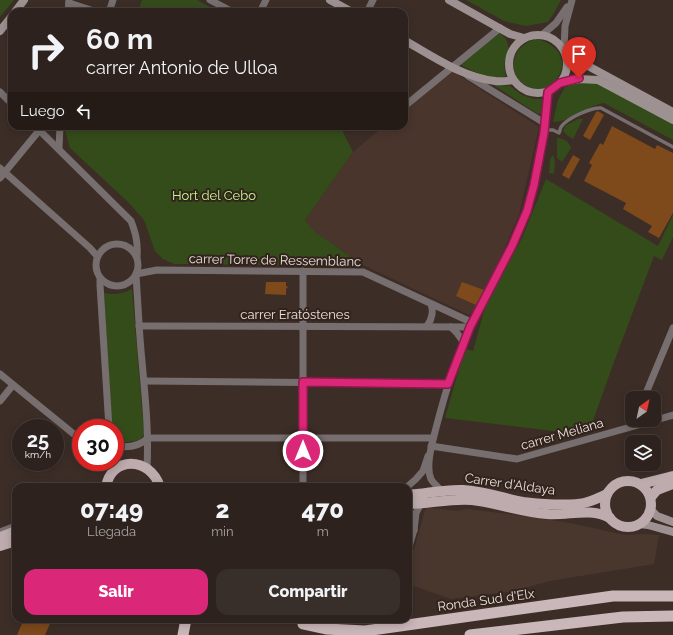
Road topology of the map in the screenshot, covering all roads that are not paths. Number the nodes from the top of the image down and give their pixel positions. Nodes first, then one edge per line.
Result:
1 (210, 0) edge
2 (330, 0) edge
3 (449, 0) edge
4 (69, 1) edge
5 (571, 1) edge
6 (87, 8) edge
7 (225, 8) edge
8 (345, 8) edge
9 (8, 21) edge
10 (500, 28) junction
11 (0, 31) edge
12 (542, 35) junction
13 (524, 38) junction
14 (408, 42) edge
15 (565, 52) junction
16 (453, 67) junction
17 (513, 80) junction
18 (560, 83) junction
19 (0, 92) edge
20 (548, 92) junction
21 (8, 100) edge
22 (408, 103) edge
23 (673, 112) edge
24 (673, 120) edge
25 (545, 127) junction
26 (37, 130) edge
27 (42, 130) edge
28 (60, 130) edge
29 (673, 147) edge
30 (59, 148) junction
31 (2, 173) edge
32 (97, 256) junction
33 (137, 257) junction
34 (303, 271) junction
35 (136, 275) junction
36 (100, 280) junction
37 (431, 304) junction
38 (471, 325) junction
39 (139, 326) junction
40 (303, 326) junction
41 (428, 326) junction
42 (451, 327) junction
43 (673, 328) edge
44 (464, 343) junction
45 (0, 374) edge
46 (145, 381) junction
47 (303, 382) junction
48 (448, 384) junction
49 (13, 385) junction
50 (647, 391) edge
51 (0, 401) edge
52 (673, 415) edge
53 (661, 417) edge
54 (108, 419) edge
55 (625, 425) edge
56 (72, 433) edge
57 (148, 438) junction
58 (433, 438) junction
59 (302, 439) junction
60 (124, 447) edge
61 (430, 450) junction
62 (147, 467) junction
63 (111, 473) joint
64 (673, 476) edge
65 (106, 483) edge
66 (159, 483) edge
67 (303, 483) edge
68 (412, 483) edge
69 (640, 484) junction
70 (673, 484) edge
71 (441, 490) junction
72 (412, 494) edge
73 (607, 494) junction
74 (651, 497) junction
75 (415, 504) edge
76 (651, 510) junction
77 (610, 518) junction
78 (673, 522) edge
79 (639, 524) junction
80 (12, 526) edge
81 (412, 526) edge
82 (0, 530) edge
83 (414, 530) junction
84 (12, 532) edge
85 (673, 532) edge
86 (0, 537) edge
87 (412, 537) edge
88 (12, 542) edge
89 (0, 546) edge
90 (673, 596) edge
91 (673, 616) edge
92 (184, 623) edge
93 (303, 626) edge
94 (183, 635) edge
95 (470, 635) edge

1 - 7 street
2 - 8 main road
3 - 10 main road
4 - 6 street
5 - 12 street
5 - 15 street
9 - 11 main road
10 - 13 main road
10 - 16 street
12 - 13 main road
12 - 15 main road
13 - 17 main road
14 - 16 main road
15 - 18 main road
15 - 23 main road
16 - 17 main road
16 - 22 street
16 - 25 street
17 - 20 main road
18 - 20 main road
18 - 24 main road
19 - 21 street
20 - 25 street
25 - 29 lane
25 - 38 street
26 - 31 street
27 - 30 street
28 - 30 street
30 - 33 street
31 - 32 street
32 - 33 street
32 - 36 street
33 - 35 street
34 - 35 street, carrer Torre de Ressemblanc
34 - 37 street, carrer Torre de Ressemblanc
34 - 40 street
35 - 36 street
35 - 39 street
36 - 54 street
37 - 38 street, carrer Torre de Ressemblanc
37 - 41 street
38 - 42 street, carrer Eratóstenes
38 - 44 street
39 - 40 street, carrer Eratóstenes
39 - 46 street
40 - 41 street, carrer Eratóstenes
40 - 47 street
41 - 42 street, carrer Eratóstenes
42 - 44 street
43 - 50 street
44 - 48 street
45 - 49 street
46 - 47 street
46 - 57 street
47 - 48 street
47 - 59 street
48 - 58 street
49 - 51 street
49 - 56 street
52 - 53 street, carrer Meliana
55 - 61 street, carrer Meliana
57 - 59 street
57 - 60 street
57 - 62 street
58 - 59 street
58 - 61 street
59 - 67 street
61 - 68 street
61 - 71 street
62 - 63 main road
62 - 66 main road
63 - 65 main road
64 - 69 main road
69 - 73 main road
69 - 74 main road
70 - 74 main road
71 - 72 main road, Carrer d'Aldaya
71 - 73 main road, Carrer d'Aldaya
73 - 77 main road
74 - 76 main road
75 - 77 main road, Carrer d'Aldaya
75 - 83 street
76 - 78 main road
76 - 79 main road
77 - 79 main road
79 - 85 main road
80 - 82 lane
81 - 83 street
83 - 87 street
84 - 86 main road
88 - 89 main road
90 - 93 highway, Ronda Sud d'Elx
91 - 95 highway
92 - 94 highway

